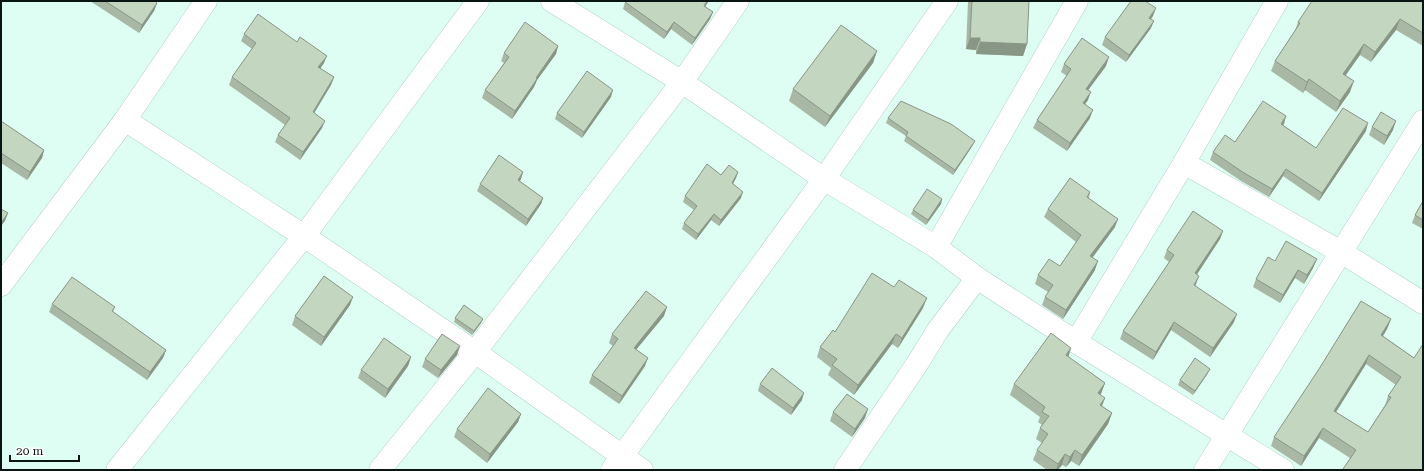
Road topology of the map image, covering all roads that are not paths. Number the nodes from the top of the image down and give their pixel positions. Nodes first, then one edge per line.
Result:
1 (206, 1) edge
2 (478, 1) edge
3 (552, 1) edge
4 (738, 1) edge
5 (947, 1) edge
6 (1077, 1) edge
7 (1277, 1) edge
8 (682, 82) junction
9 (125, 120) junction
10 (1423, 121) edge
11 (1184, 163) junction
12 (824, 179) junction
13 (304, 236) junction
14 (936, 247) junction
15 (1341, 252) junction
16 (978, 278) junction
17 (1, 285) edge
18 (1423, 303) edge
19 (1076, 342) junction
20 (475, 352) junction
21 (1227, 436) junction
22 (616, 463) edge
23 (117, 470) edge
24 (380, 470) edge
25 (642, 470) edge
26 (845, 470) edge
27 (1205, 470) edge
28 (1283, 470) edge

1 - 9 street
2 - 13 street
3 - 8 street
4 - 8 street
5 - 12 street
6 - 14 street
7 - 11 street
8 - 12 street
8 - 20 street
9 - 13 street
9 - 17 street
10 - 15 street
11 - 15 street
11 - 19 street
12 - 14 street
12 - 22 street
13 - 20 street
13 - 23 street
14 - 16 street
15 - 18 street
15 - 21 street
16 - 19 street
16 - 26 street
19 - 21 street
20 - 22 street
20 - 24 street
21 - 27 street
21 - 28 street
22 - 25 street

